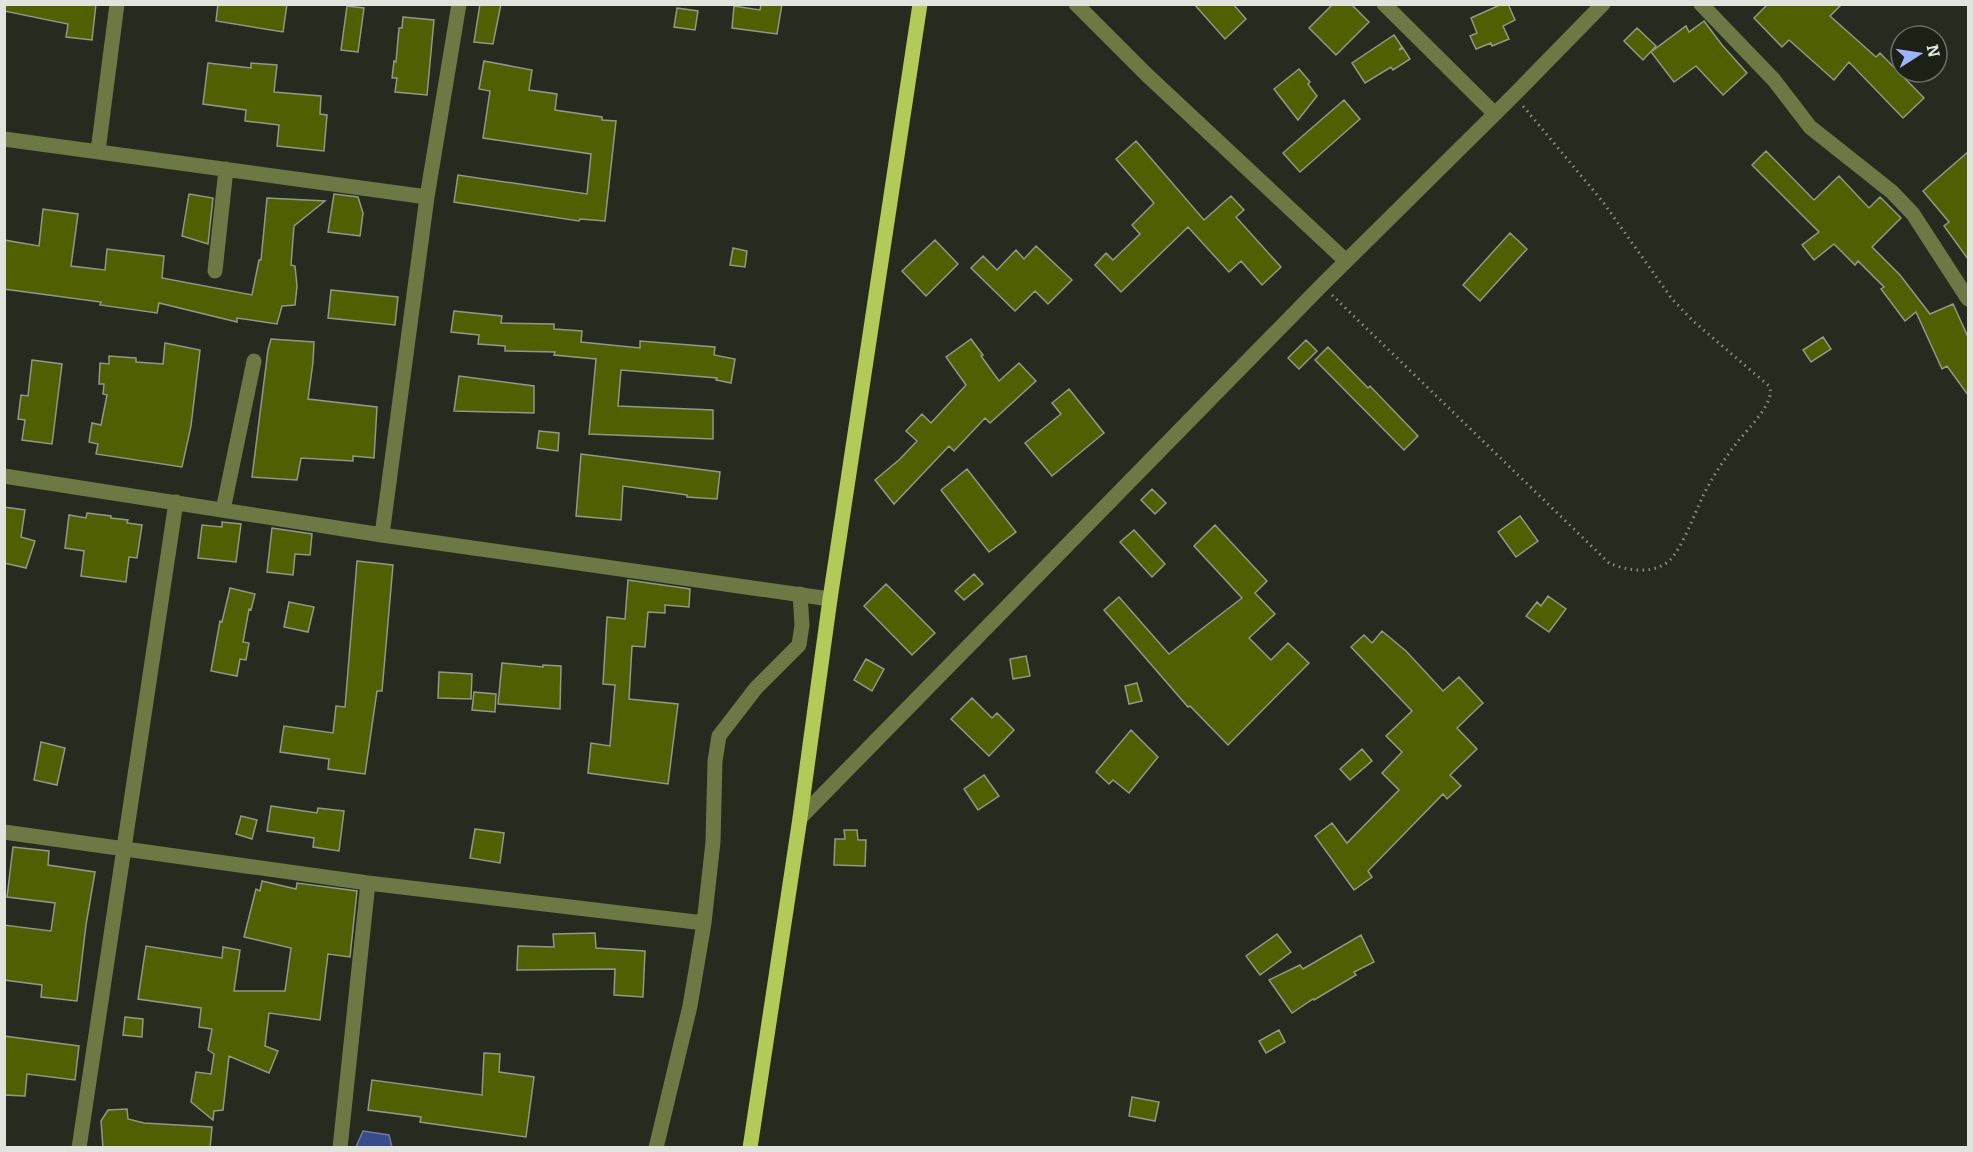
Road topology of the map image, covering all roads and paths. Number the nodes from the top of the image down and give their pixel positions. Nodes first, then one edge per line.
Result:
1 (117, 4) edge
2 (459, 4) edge
3 (920, 4) edge
4 (1076, 4) edge
5 (1384, 4) edge
6 (1603, 4) edge
7 (1701, 4) edge
8 (1514, 95) junction
9 (1495, 114) junction
10 (4, 139) edge
11 (98, 151) junction
12 (226, 169) junction
13 (427, 197) junction
14 (1346, 261) junction
15 (215, 271) dead end
16 (1322, 285) junction
17 (1968, 298) edge
18 (254, 361) dead end
19 (4, 476) edge
20 (176, 502) junction
21 (223, 510) junction
22 (382, 535) junction
23 (800, 594) junction
24 (830, 599) junction
25 (800, 818) junction
26 (4, 832) edge
27 (123, 849) junction
28 (368, 883) junction
29 (704, 923) junction
30 (79, 1148) edge
31 (340, 1148) edge
32 (656, 1148) edge
33 (750, 1148) edge

1 - 11 street
2 - 13 street
3 - 24 main road
4 - 14 street
5 - 9 street
6 - 8 street
7 - 17 street
8 - 9 street
8 - 16 path
9 - 14 street
10 - 11 street
11 - 12 street
12 - 13 street
12 - 15 street
13 - 22 street
14 - 16 street
16 - 25 street
18 - 21 street
19 - 20 street
20 - 21 street
20 - 27 street
21 - 22 street
22 - 23 street
23 - 24 street
23 - 29 street
24 - 25 main road
25 - 33 main road
26 - 27 street
27 - 28 street
27 - 30 street
28 - 29 street
28 - 31 street
29 - 32 street

